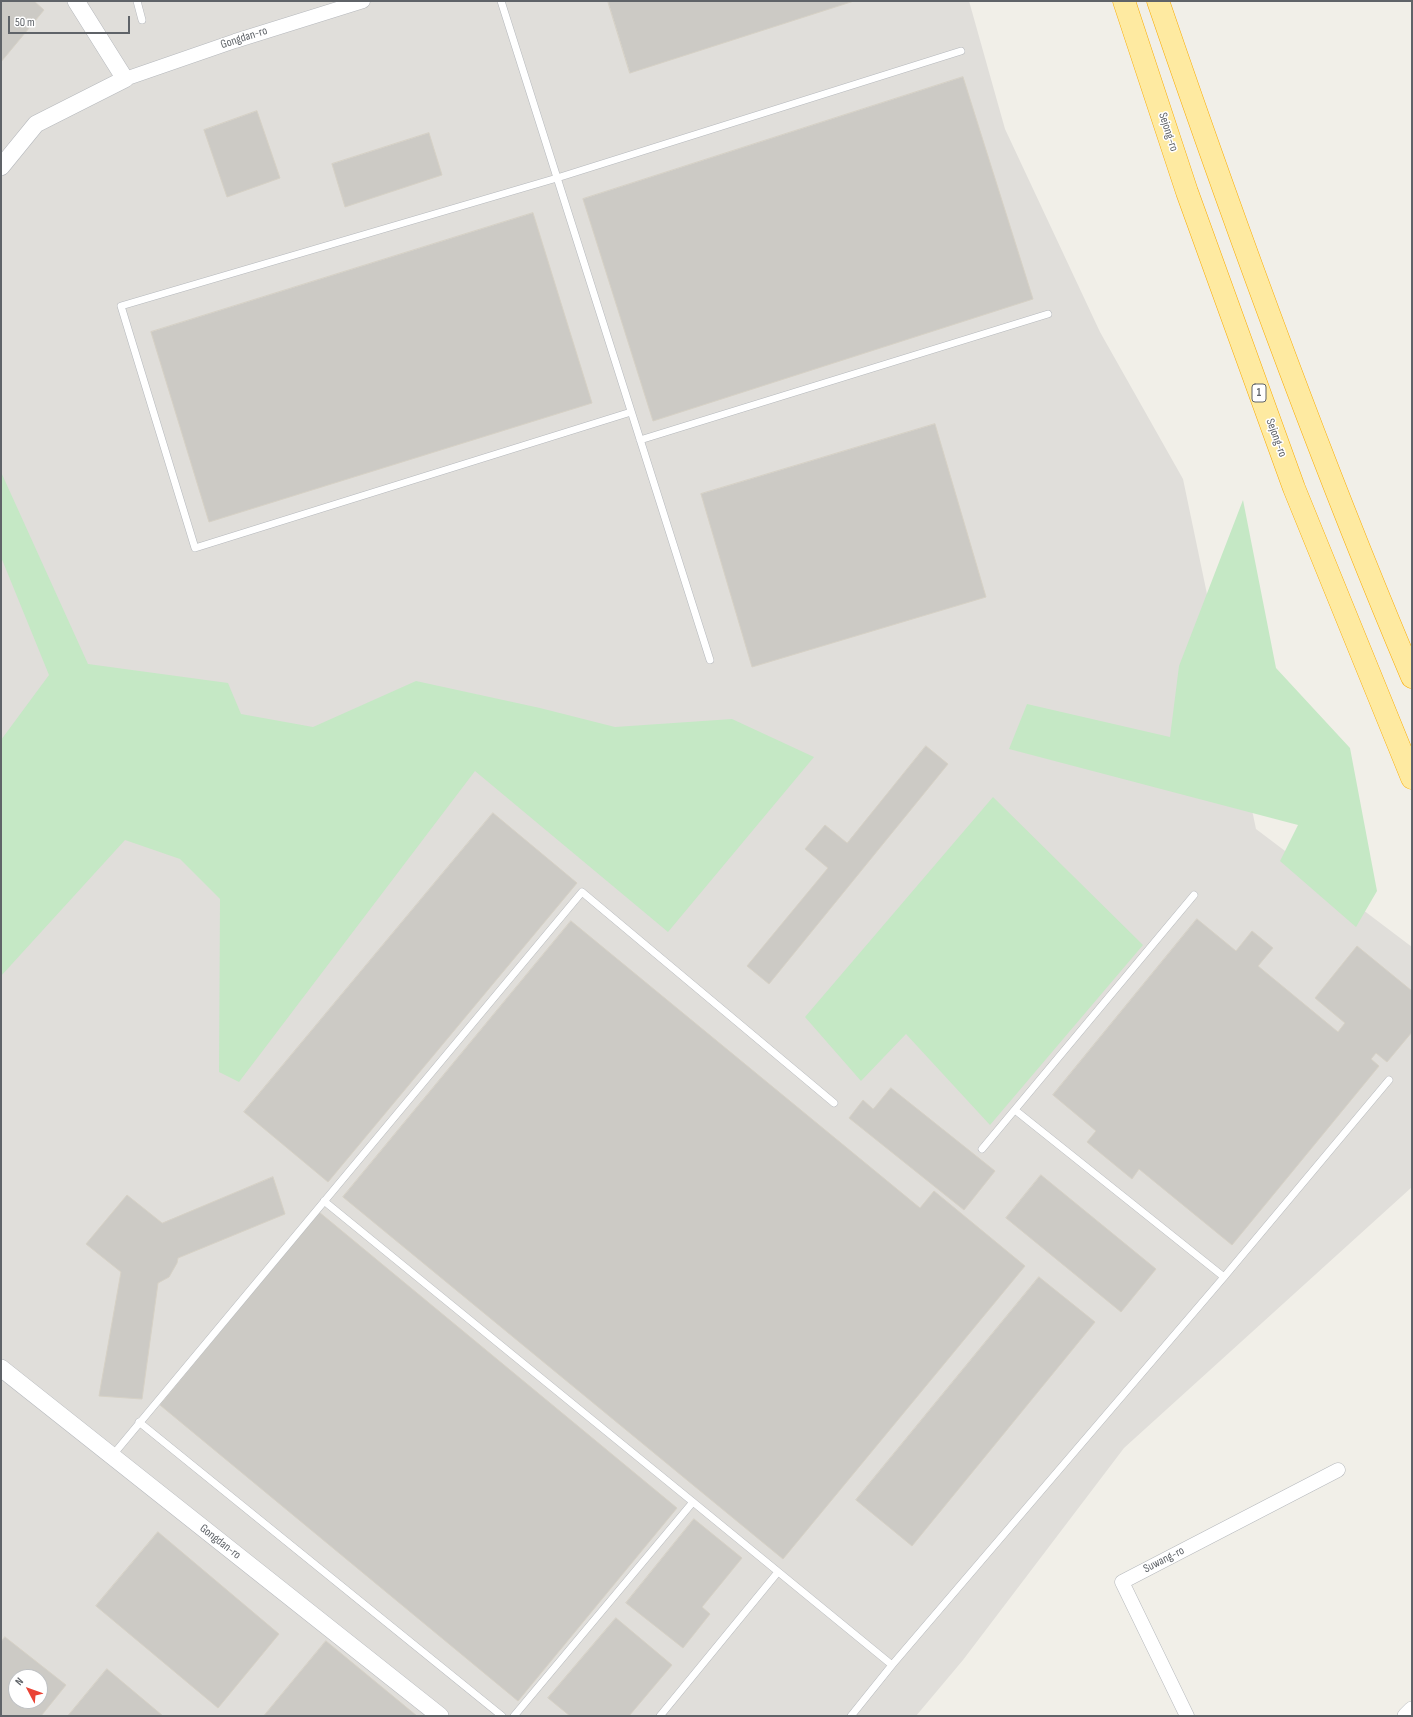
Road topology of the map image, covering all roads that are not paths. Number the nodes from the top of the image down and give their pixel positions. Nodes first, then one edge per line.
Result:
1 (76, 1) edge
2 (137, 1) edge
3 (364, 1) edge
4 (500, 1) edge
5 (1124, 1) edge
6 (1158, 1) edge
7 (142, 20) dead end
8 (961, 51) dead end
9 (125, 78) junction
10 (1, 167) edge
11 (557, 178) junction
12 (1048, 314) dead end
13 (631, 412) junction
14 (640, 440) junction
15 (710, 660) dead end
16 (1412, 677) edge
17 (1412, 778) edge
18 (1194, 895) dead end
19 (1389, 1080) dead end
20 (834, 1103) dead end
21 (1015, 1110) junction
22 (982, 1149) dead end
23 (324, 1201) junction
24 (1224, 1277) junction
25 (1, 1368) edge
26 (139, 1422) junction
27 (112, 1456) junction
28 (1338, 1470) dead end
29 (693, 1502) junction
30 (778, 1572) junction
31 (892, 1665) junction
32 (1412, 1710) edge
33 (440, 1716) edge
34 (502, 1716) edge
35 (514, 1716) edge
36 (660, 1716) edge
37 (851, 1716) edge
38 (1187, 1716) edge
39 (1406, 1716) edge

1 - 9 street
2 - 7 lane
3 - 9 street, Gongdan-ro
4 - 11 lane
5 - 17 highway, Sejong-ro / 1
6 - 16 highway
8 - 11 lane
9 - 10 street, Gongdan-ro
11 - 13 lane
11 - 13 lane
12 - 14 lane
13 - 14 lane
14 - 15 lane
18 - 21 lane
19 - 24 lane
20 - 23 lane
21 - 22 lane
21 - 24 lane
23 - 26 lane
23 - 29 lane
24 - 31 lane
25 - 27 street, Gongdan-ro
26 - 27 lane
26 - 34 lane
27 - 33 street, Gongdan-ro
28 - 38 street, Suwang-ro
29 - 30 lane
29 - 35 lane
30 - 31 lane
30 - 36 lane
31 - 37 lane
32 - 39 street

